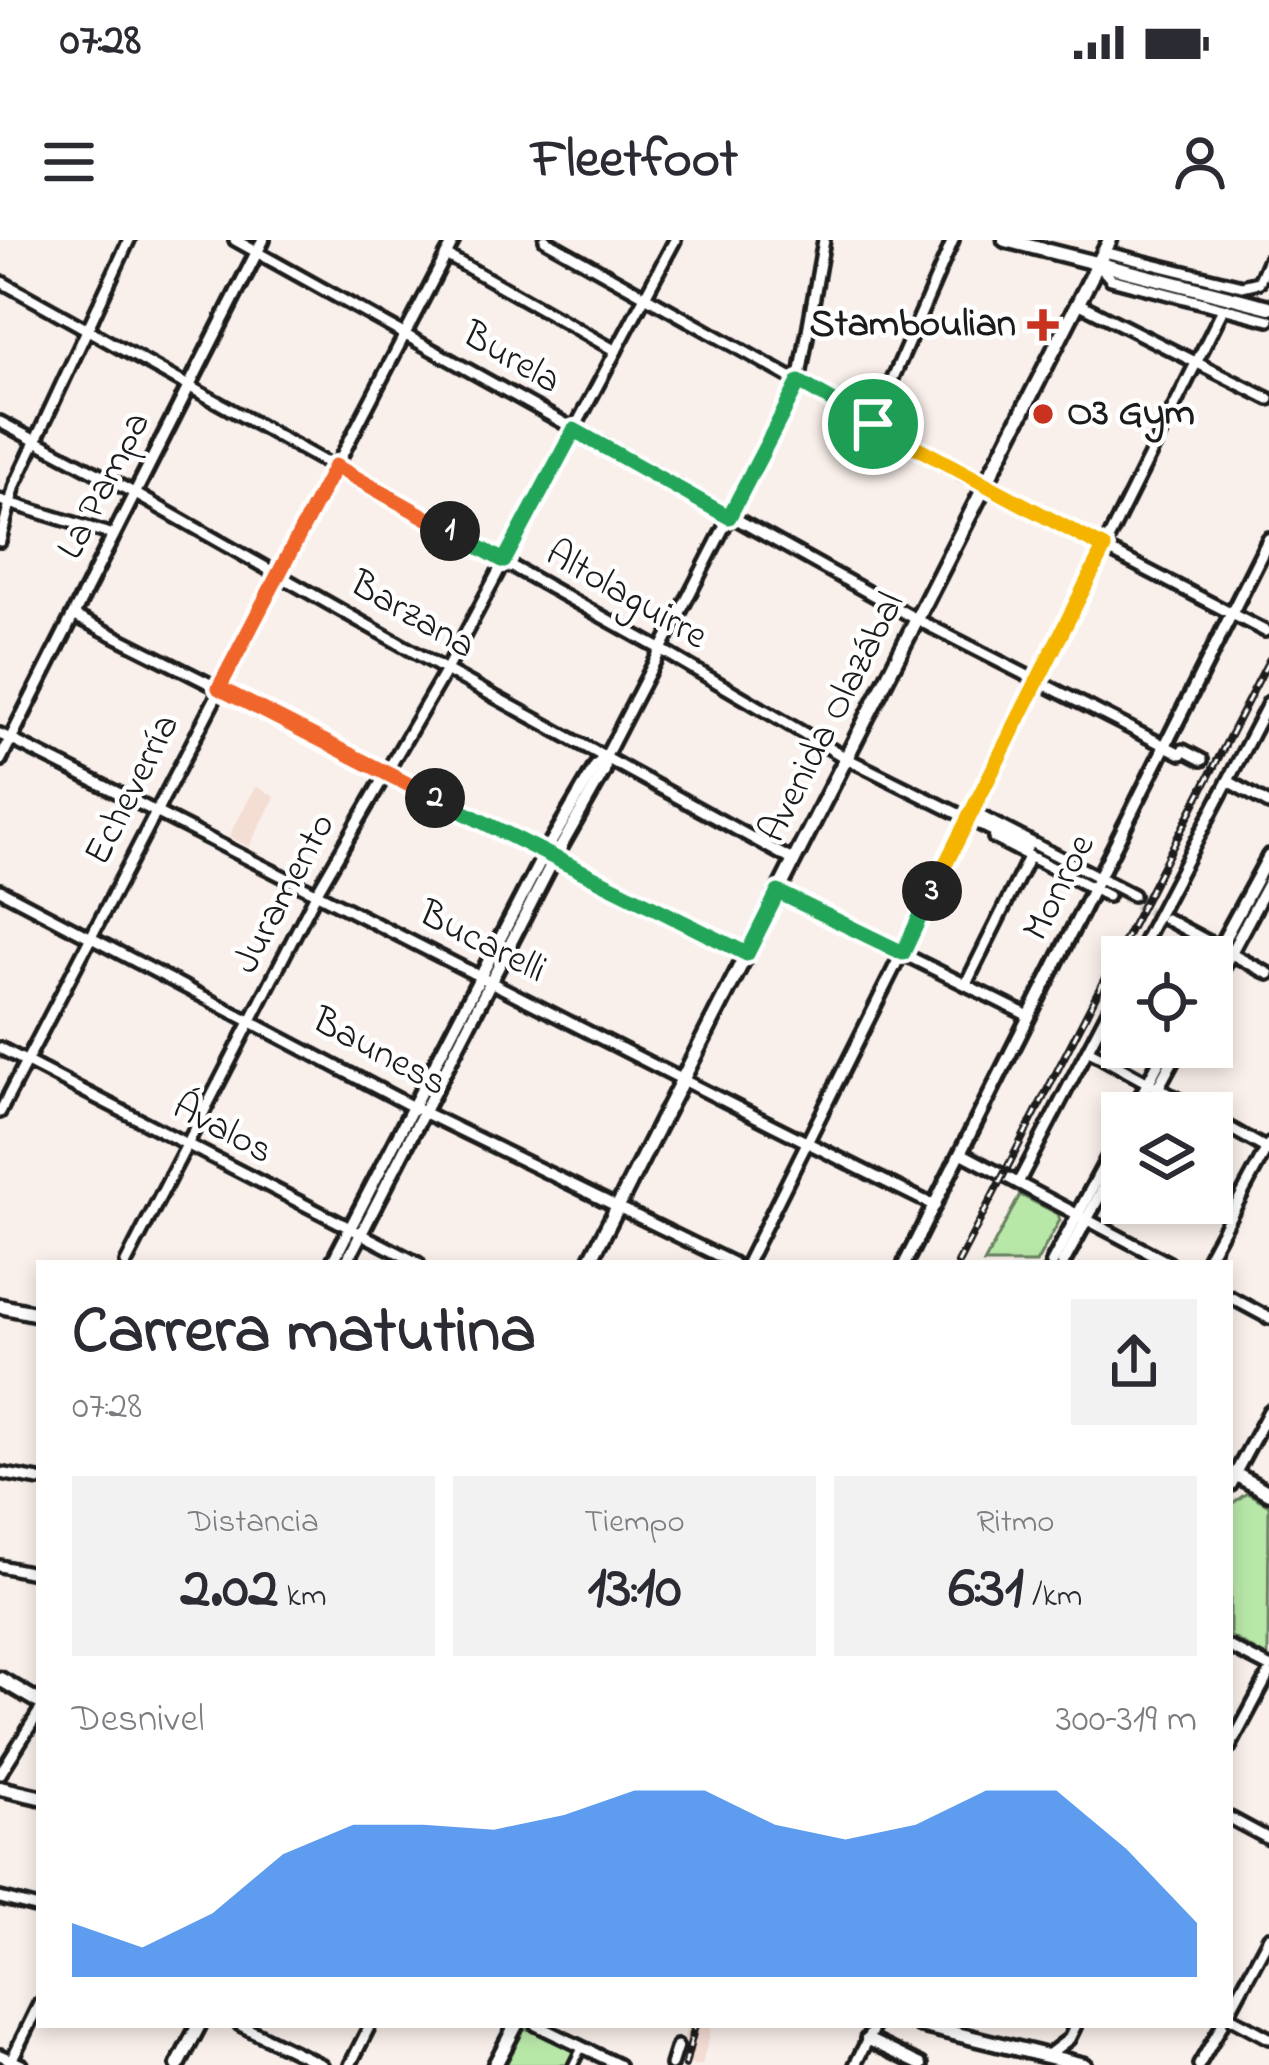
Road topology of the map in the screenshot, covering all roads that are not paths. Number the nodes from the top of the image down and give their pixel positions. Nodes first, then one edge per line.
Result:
1 (129, 240) edge
2 (235, 240) edge
3 (454, 240) edge
4 (545, 240) edge
5 (675, 240) edge
6 (824, 240) edge
7 (953, 240) edge
8 (1005, 240) edge
9 (562, 244) edge
10 (260, 246) edge
11 (1104, 252) edge
12 (446, 255) junction
13 (1269, 259) edge
14 (0, 280) edge
15 (1259, 282) junction
16 (1269, 294) edge
17 (645, 296) junction
18 (1078, 303) junction
19 (1269, 307) edge
20 (1223, 309) junction
21 (1269, 320) edge
22 (88, 330) junction
23 (405, 333) junction
24 (616, 351) junction
25 (1196, 364) junction
26 (799, 382) junction
27 (190, 386) junction
28 (1269, 399) edge
29 (0, 422) edge
30 (873, 424) junction
31 (574, 430) junction
32 (35, 440) junction
33 (335, 466) junction
34 (986, 487) junction
35 (134, 493) junction
36 (4, 501) edge
37 (729, 517) junction
38 (113, 535) junction
39 (1269, 539) edge
40 (0, 541) edge
41 (1104, 548) junction
42 (504, 561) junction
43 (278, 574) junction
44 (1231, 613) junction
45 (73, 616) junction
46 (916, 620) junction
47 (1268, 630) edge
48 (662, 650) junction
49 (446, 670) junction
50 (1038, 681) junction
51 (219, 688) junction
52 (1269, 702) edge
53 (5, 737) edge
54 (1165, 746) junction
55 (606, 756) junction
56 (846, 758) junction
57 (0, 760) edge
58 (1202, 760) dead end
59 (386, 772) junction
60 (1228, 781) junction
61 (1269, 804) edge
62 (156, 812) junction
63 (970, 819) junction
64 (1028, 852) junction
65 (549, 856) junction
66 (1269, 856) edge
67 (794, 861) junction
68 (1096, 882) junction
69 (1269, 882) edge
70 (0, 890) edge
71 (317, 892) junction
72 (778, 892) junction
73 (1133, 895) dead end
74 (1108, 896) dead end
75 (1161, 916) junction
76 (91, 936) junction
77 (1149, 936) edge
78 (1208, 936) edge
79 (1229, 936) edge
80 (1231, 936) edge
81 (903, 953) junction
82 (747, 954) junction
83 (1233, 955) edge
84 (1269, 974) edge
85 (487, 979) junction
86 (966, 984) junction
87 (1030, 1016) junction
88 (253, 1020) junction
89 (1101, 1025) edge
90 (0, 1048) edge
91 (1088, 1050) junction
92 (26, 1061) junction
93 (1160, 1068) edge
94 (1165, 1068) edge
95 (684, 1083) junction
96 (1154, 1084) junction
97 (1148, 1092) edge
98 (1151, 1092) edge
99 (1168, 1092) edge
100 (418, 1109) junction
101 (0, 1112) edge
102 (1233, 1129) edge
103 (807, 1143) junction
104 (184, 1144) junction
105 (1268, 1147) edge
106 (961, 1153) junction
107 (1101, 1176) edge
108 (1018, 1183) junction
109 (1101, 1187) edge
110 (935, 1206) junction
111 (618, 1208) junction
112 (1082, 1216) junction
113 (355, 1233) junction
114 (127, 1260) edge
115 (334, 1260) edge
116 (347, 1260) edge
117 (412, 1260) edge
118 (591, 1260) edge
119 (727, 1260) edge
120 (748, 1260) edge
121 (907, 1260) edge
122 (1054, 1260) edge
123 (1065, 1260) edge
124 (1163, 1260) edge
125 (1207, 1260) edge
126 (1233, 1299) edge
127 (0, 1306) edge
128 (36, 1313) edge
129 (1269, 1318) edge
130 (1269, 1411) edge
131 (0, 1473) edge
132 (1233, 1474) edge
133 (1233, 1476) edge
134 (36, 1479) edge
135 (1269, 1493) edge
136 (0, 1566) edge
137 (36, 1573) edge
138 (1233, 1649) edge
139 (1269, 1670) edge
140 (0, 1679) edge
141 (36, 1700) edge
142 (36, 1717) edge
143 (1233, 1741) edge
144 (0, 1774) edge
145 (0, 1788) edge
146 (36, 1796) edge
147 (1233, 1819) edge
148 (1269, 1839) edge
149 (0, 1898) edge
150 (36, 1907) edge
151 (1269, 1937) edge
152 (1233, 2007) edge
153 (36, 2011) edge
154 (1233, 2015) edge
155 (197, 2028) edge
156 (247, 2028) edge
157 (368, 2028) edge
158 (514, 2028) edge
159 (542, 2028) edge
160 (873, 2028) edge
161 (939, 2028) edge
162 (1074, 2028) edge
163 (1220, 2028) edge
164 (1269, 2038) edge
165 (867, 2039) junction
166 (676, 2046) dead end
167 (581, 2047) junction
168 (0, 2055) edge
169 (1042, 2060) edge
170 (14, 2063) edge
171 (178, 2065) edge
172 (322, 2065) edge
173 (350, 2065) edge
174 (495, 2065) edge
175 (573, 2065) edge
176 (619, 2065) edge
177 (671, 2065) edge
178 (855, 2065) edge
179 (921, 2065) edge
180 (1084, 2065) edge
181 (1199, 2065) edge

1 - 22 street
2 - 10 street, Burela
3 - 12 street, Echeverría
4 - 9 street
5 - 17 street, Juramento
6 - 26 street
7 - 30 street
8 - 11 main road
9 - 17 street
10 - 23 street, Burela
10 - 27 street, La Pampa
11 - 15 street
11 - 18 main road, Avenida Olazábal
11 - 19 main road
11 - 20 street
12 - 23 street, Echeverría
12 - 24 street
13 - 15 street
14 - 22 street, Altolaguirre
15 - 16 street
17 - 24 street, Juramento
17 - 26 street
18 - 25 street
18 - 34 main road, Avenida Olazábal
20 - 21 street
20 - 25 street
22 - 27 street, Altolaguirre
22 - 32 street
23 - 31 street, Burela
23 - 33 street, Echeverría
24 - 31 street, Juramento
25 - 28 street
25 - 41 street
26 - 30 street
26 - 37 street
27 - 33 street, Altolaguirre
27 - 35 street, La Pampa
29 - 32 street, Barzana
30 - 34 street
31 - 37 street, Burela
31 - 42 street, Juramento
32 - 35 street, Barzana
32 - 36 street
33 - 42 street, Altolaguirre
33 - 43 street, Echeverría
34 - 41 street
34 - 46 main road, Avenida Olazábal
35 - 38 street, La Pampa
35 - 43 street, Barzana
36 - 38 street
36 - 40 street
37 - 46 street, Burela
37 - 48 street
38 - 45 street, La Pampa
39 - 44 street, Monroe
41 - 44 street
41 - 50 street
42 - 48 street, Altolaguirre
42 - 49 street, Juramento
43 - 49 street, Barzana
43 - 51 street, Echeverría
44 - 47 street
44 - 54 street, Monroe
45 - 51 street
45 - 53 street, La Pampa
46 - 50 street, Burela
46 - 56 main road, Avenida Olazábal
48 - 55 street
48 - 56 street, Altolaguirre
49 - 55 street, Barzana
49 - 59 street, Juramento
50 - 54 street, Burela
50 - 63 street
51 - 59 street
51 - 62 street, Echeverría
52 - 60 street
53 - 57 street, La Pampa
53 - 62 street, Bucarelli
54 - 58 street, Burela
54 - 68 street, Monroe
55 - 65 street
55 - 67 street, Barzana
56 - 63 street, Altolaguirre
56 - 67 main road, Avenida Olazábal
59 - 65 street
59 - 71 street, Juramento
60 - 61 street
60 - 75 street
62 - 71 street, Bucarelli
62 - 76 street, Echeverría
63 - 64 street, Altolaguirre
63 - 68 street, Altolaguirre
63 - 81 street
64 - 68 street, Altolaguirre
64 - 86 street
65 - 82 street
65 - 85 street
66 - 79 street
67 - 72 main road, Avenida Olazábal
68 - 73 street, Altolaguirre
68 - 74 street, Altolaguirre
68 - 87 street, Monroe
69 - 80 street
70 - 76 street, Bauness
71 - 85 street, Bucarelli
71 - 88 street, Juramento
72 - 81 street
72 - 82 main road, Avenida Olazábal
75 - 77 street
75 - 78 street
76 - 88 street, Bauness
76 - 92 street, Echeverría
81 - 86 street
81 - 103 street
82 - 95 main road, Avenida Olazábal
83 - 84 street
85 - 95 street, Bucarelli
85 - 100 street
86 - 87 street
87 - 106 street, Monroe
88 - 100 street, Bauness
88 - 104 street, Juramento
89 - 91 street
90 - 92 street, Ávalos
91 - 96 street
91 - 108 street
92 - 101 street, Echeverría
92 - 104 street, Ávalos
93 - 96 street
94 - 96 street
95 - 103 street, Bucarelli
95 - 111 main road, Avenida Olazábal
96 - 97 street
96 - 98 street
96 - 99 street
100 - 111 street, Bauness
100 - 113 street
102 - 105 street
103 - 110 street, Bucarelli
103 - 120 street
104 - 113 street, Ávalos
104 - 114 street, Juramento
105 - 125 street
106 - 108 street
106 - 110 street, Monroe
107 - 112 street
108 - 112 street
109 - 112 street
110 - 121 street, Monroe
111 - 118 main road, Avenida Olazábal
111 - 119 street, Bauness
112 - 122 street
112 - 123 street
112 - 124 street
113 - 115 street
113 - 116 street
113 - 117 street, Ávalos
126 - 129 street
127 - 128 main road
130 - 132 street
131 - 134 street
133 - 135 main road
136 - 137 street
138 - 139 street
139 - 143 street
140 - 141 main road
142 - 144 street
145 - 146 main road
147 - 148 street
149 - 150 street
151 - 152 street
153 - 170 street
154 - 164 street
155 - 171 main road
156 - 172 street
157 - 173 street
158 - 174 main road
159 - 167 street
160 - 165 street
161 - 169 main road
162 - 169 street
163 - 181 street
165 - 178 street
165 - 179 street
166 - 177 street
167 - 175 street
167 - 176 street
168 - 170 street
169 - 180 main road

